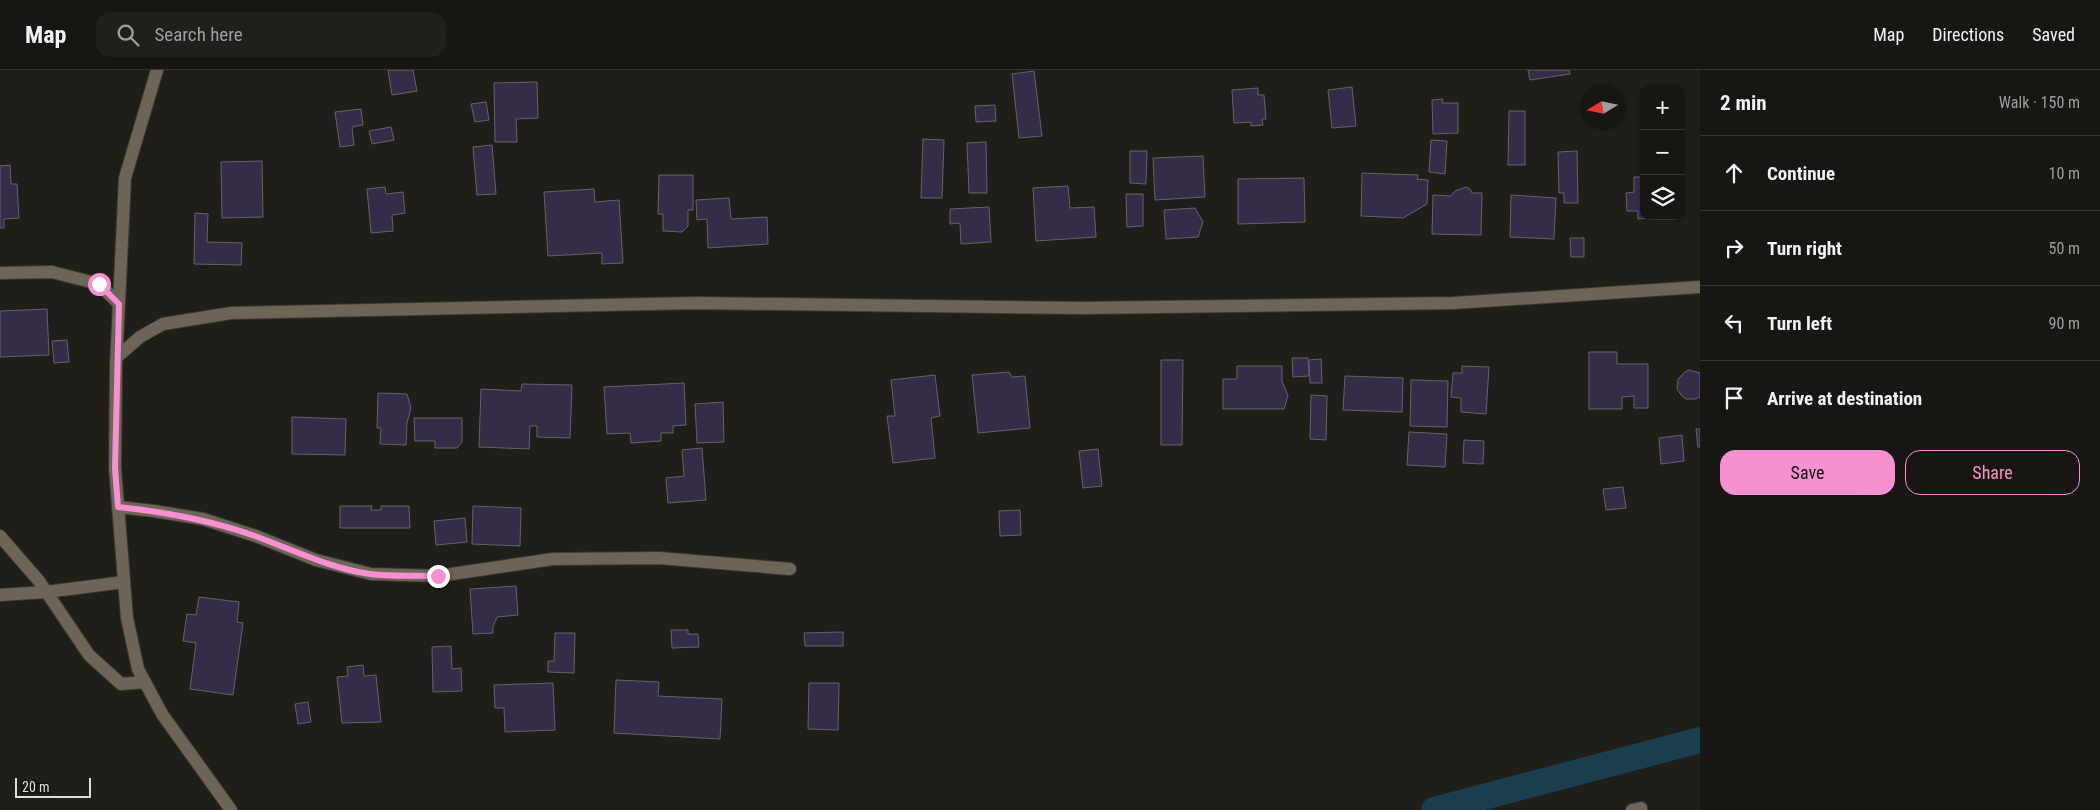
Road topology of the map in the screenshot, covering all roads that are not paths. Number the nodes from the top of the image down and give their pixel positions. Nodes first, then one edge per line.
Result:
1 (157, 70) edge
2 (0, 272) edge
3 (1700, 287) edge
4 (119, 304) junction
5 (117, 357) junction
6 (118, 507) junction
7 (0, 536) edge
8 (790, 569) dead end
9 (124, 582) junction
10 (46, 592) junction
11 (0, 595) edge
12 (145, 682) junction
13 (231, 810) edge

1 - 4 street
2 - 4 street
3 - 5 street
4 - 5 street
5 - 6 street
6 - 8 street
6 - 9 street
7 - 10 street
9 - 10 street
9 - 12 street
10 - 11 street
10 - 12 street
12 - 13 street

